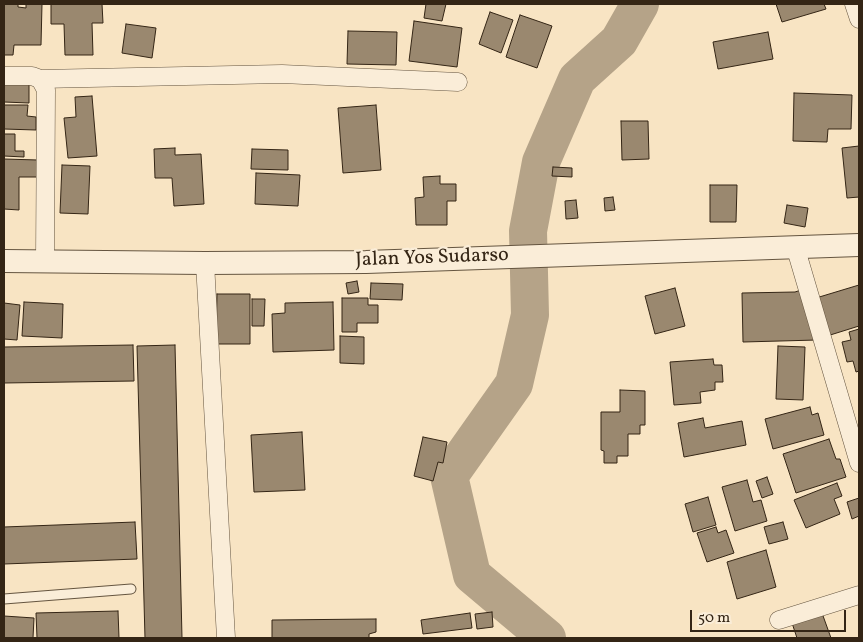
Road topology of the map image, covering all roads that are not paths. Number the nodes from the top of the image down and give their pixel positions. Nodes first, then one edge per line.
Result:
1 (854, 4) edge
2 (859, 19) edge
3 (4, 76) edge
4 (40, 79) junction
5 (458, 82) dead end
6 (859, 245) edge
7 (795, 246) junction
8 (4, 261) edge
9 (45, 262) junction
10 (205, 263) junction
11 (859, 462) edge
12 (131, 589) dead end
13 (859, 595) edge
14 (4, 599) edge
15 (779, 620) dead end
16 (226, 638) edge

1 - 2 street
3 - 4 street
4 - 5 street
4 - 9 street
6 - 7 street, Jalan Yos Sudarso
7 - 10 street, Jalan Yos Sudarso
7 - 11 street
8 - 9 street, Jalan Yos Sudarso
9 - 10 street, Jalan Yos Sudarso
10 - 16 street
12 - 14 lane
13 - 15 street

